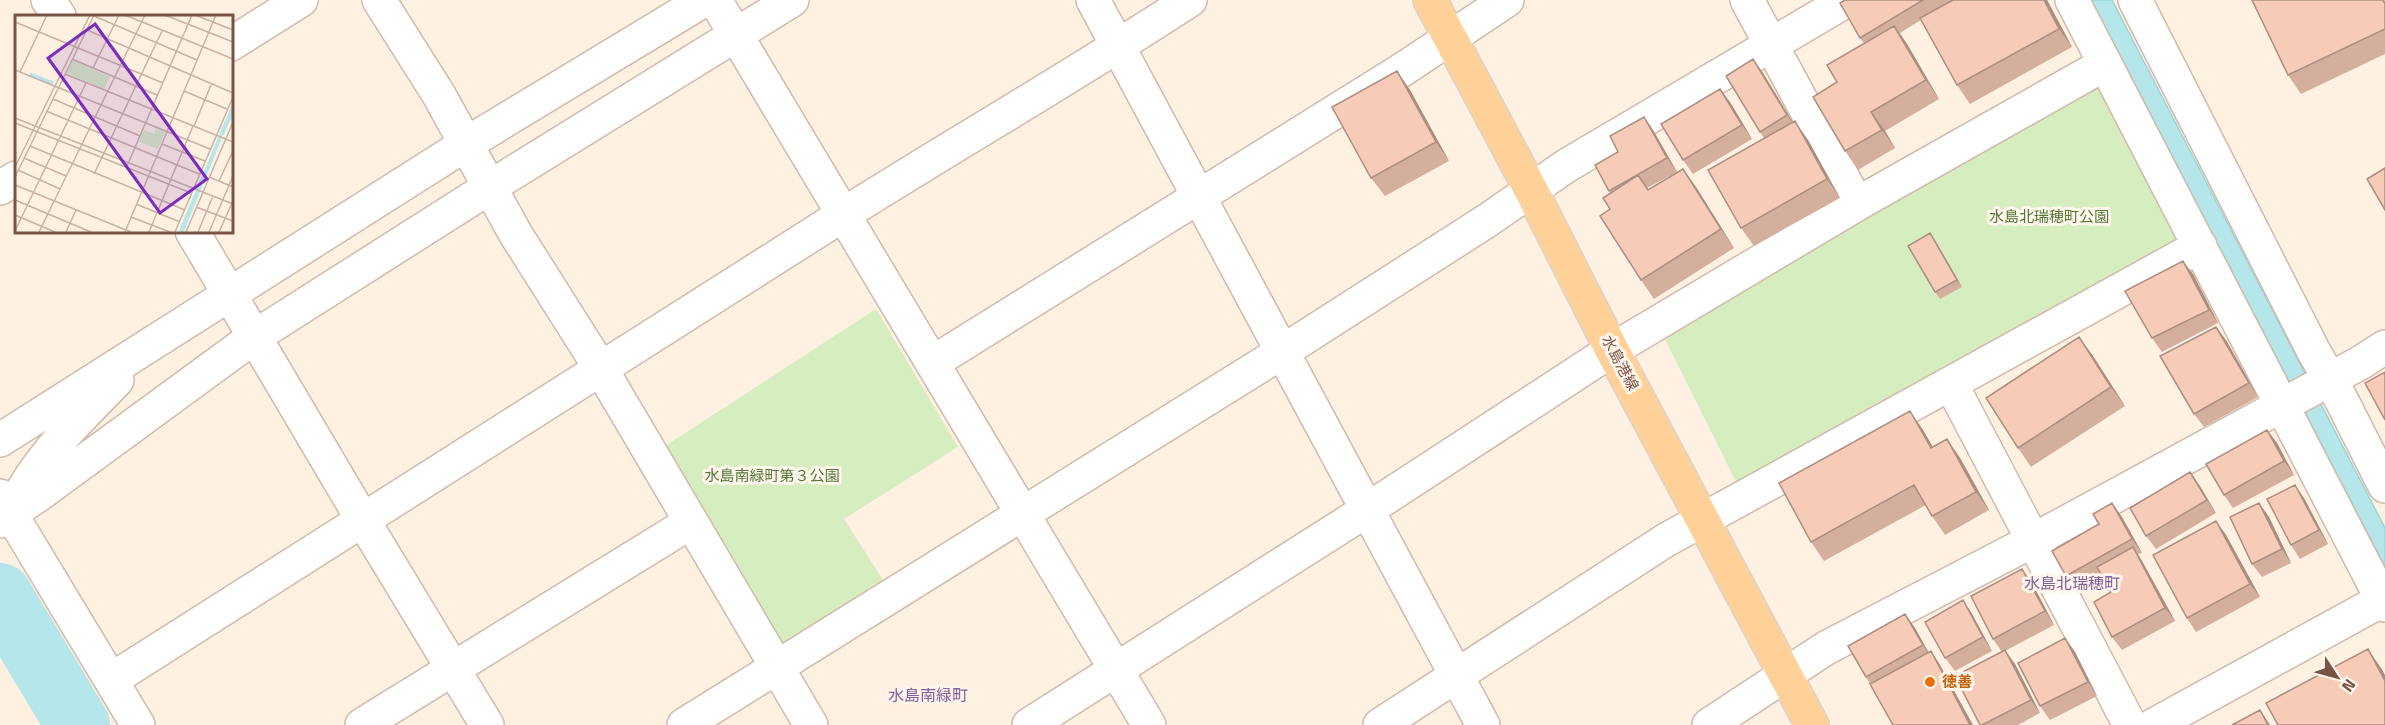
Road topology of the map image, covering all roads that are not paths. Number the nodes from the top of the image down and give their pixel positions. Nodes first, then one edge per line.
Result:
1 (48, 0) edge
2 (301, 0) edge
3 (379, 0) edge
4 (704, 0) edge
5 (715, 0) edge
6 (792, 0) edge
7 (1093, 0) edge
8 (1190, 0) edge
9 (1430, 0) edge
10 (1507, 0) edge
11 (1747, 0) edge
12 (1847, 0) edge
13 (2072, 0) edge
14 (2135, 0) edge
15 (57, 15) edge
16 (736, 35) junction
17 (1450, 37) junction
18 (232, 43) edge
19 (1771, 46) junction
20 (1118, 47) junction
21 (2105, 64) junction
22 (466, 144) junction
23 (15, 178) edge
24 (490, 187) junction
25 (0, 188) edge
26 (1531, 190) junction
27 (1198, 197) junction
28 (1857, 204) junction
29 (843, 215) junction
30 (193, 232) edge
31 (2200, 246) junction
32 (230, 294) junction
33 (254, 337) junction
34 (151, 344) junction
35 (2385, 347) edge
36 (1612, 350) junction
37 (1282, 352) junction
38 (932, 363) junction
39 (601, 369) junction
40 (1951, 384) junction
41 (2306, 392) junction
42 (0, 440) edge
43 (2385, 486) edge
44 (4, 510) edge
45 (1367, 510) junction
46 (1022, 513) junction
47 (1705, 520) junction
48 (364, 522) junction
49 (691, 522) junction
50 (2034, 540) junction
51 (2384, 602) edge
52 (776, 666) junction
53 (453, 668) junction
54 (1117, 669) junction
55 (1786, 675) junction
56 (1457, 676) junction
57 (111, 680) junction
58 (138, 725) edge
59 (362, 725) edge
60 (488, 725) edge
61 (684, 725) edge
62 (811, 725) edge
63 (1029, 725) edge
64 (1149, 725) edge
65 (1380, 725) edge
66 (1483, 725) edge
67 (1709, 725) edge
68 (1812, 725) edge
69 (2130, 725) edge
70 (2154, 725) edge

1 - 15 street
2 - 18 street
3 - 22 street
4 - 22 street
5 - 16 street
6 - 16 street
7 - 20 street
8 - 20 street
9 - 17 main road, 水島港線
10 - 17 street
11 - 19 street
12 - 19 street
13 - 21 street
14 - 41 street
16 - 24 street
16 - 29 street
17 - 26 main road, 水島港線
17 - 27 street
19 - 26 street
19 - 28 street
20 - 27 street
20 - 29 street
21 - 28 street
21 - 31 street
22 - 24 street
22 - 32 street
23 - 25 street
24 - 33 street
24 - 39 street
26 - 36 main road, 水島港線
26 - 37 street
27 - 37 street
27 - 38 street
28 - 36 street
29 - 38 street
29 - 39 street
30 - 32 street
31 - 40 street
31 - 41 street
32 - 33 street
32 - 34 street
33 - 44 street
33 - 48 street
34 - 42 street
34 - 44 street
35 - 41 street
36 - 45 street
36 - 47 main road, 水島港線
37 - 45 street
37 - 46 street
38 - 46 street
39 - 48 street
39 - 49 street
40 - 47 street
40 - 50 street
41 - 43 street
41 - 50 street
41 - 51 street
44 - 57 street
45 - 54 street
45 - 56 street
46 - 52 street
46 - 54 street
47 - 55 main road, 水島港線
47 - 56 street
48 - 53 street
48 - 57 street
49 - 52 street
49 - 53 street
50 - 55 street
50 - 69 street
51 - 70 street
52 - 61 street
52 - 62 street
53 - 59 street
53 - 60 street
54 - 63 street
54 - 64 street
55 - 67 street
55 - 68 main road, 水島港線
56 - 65 street
56 - 66 street
57 - 58 street

